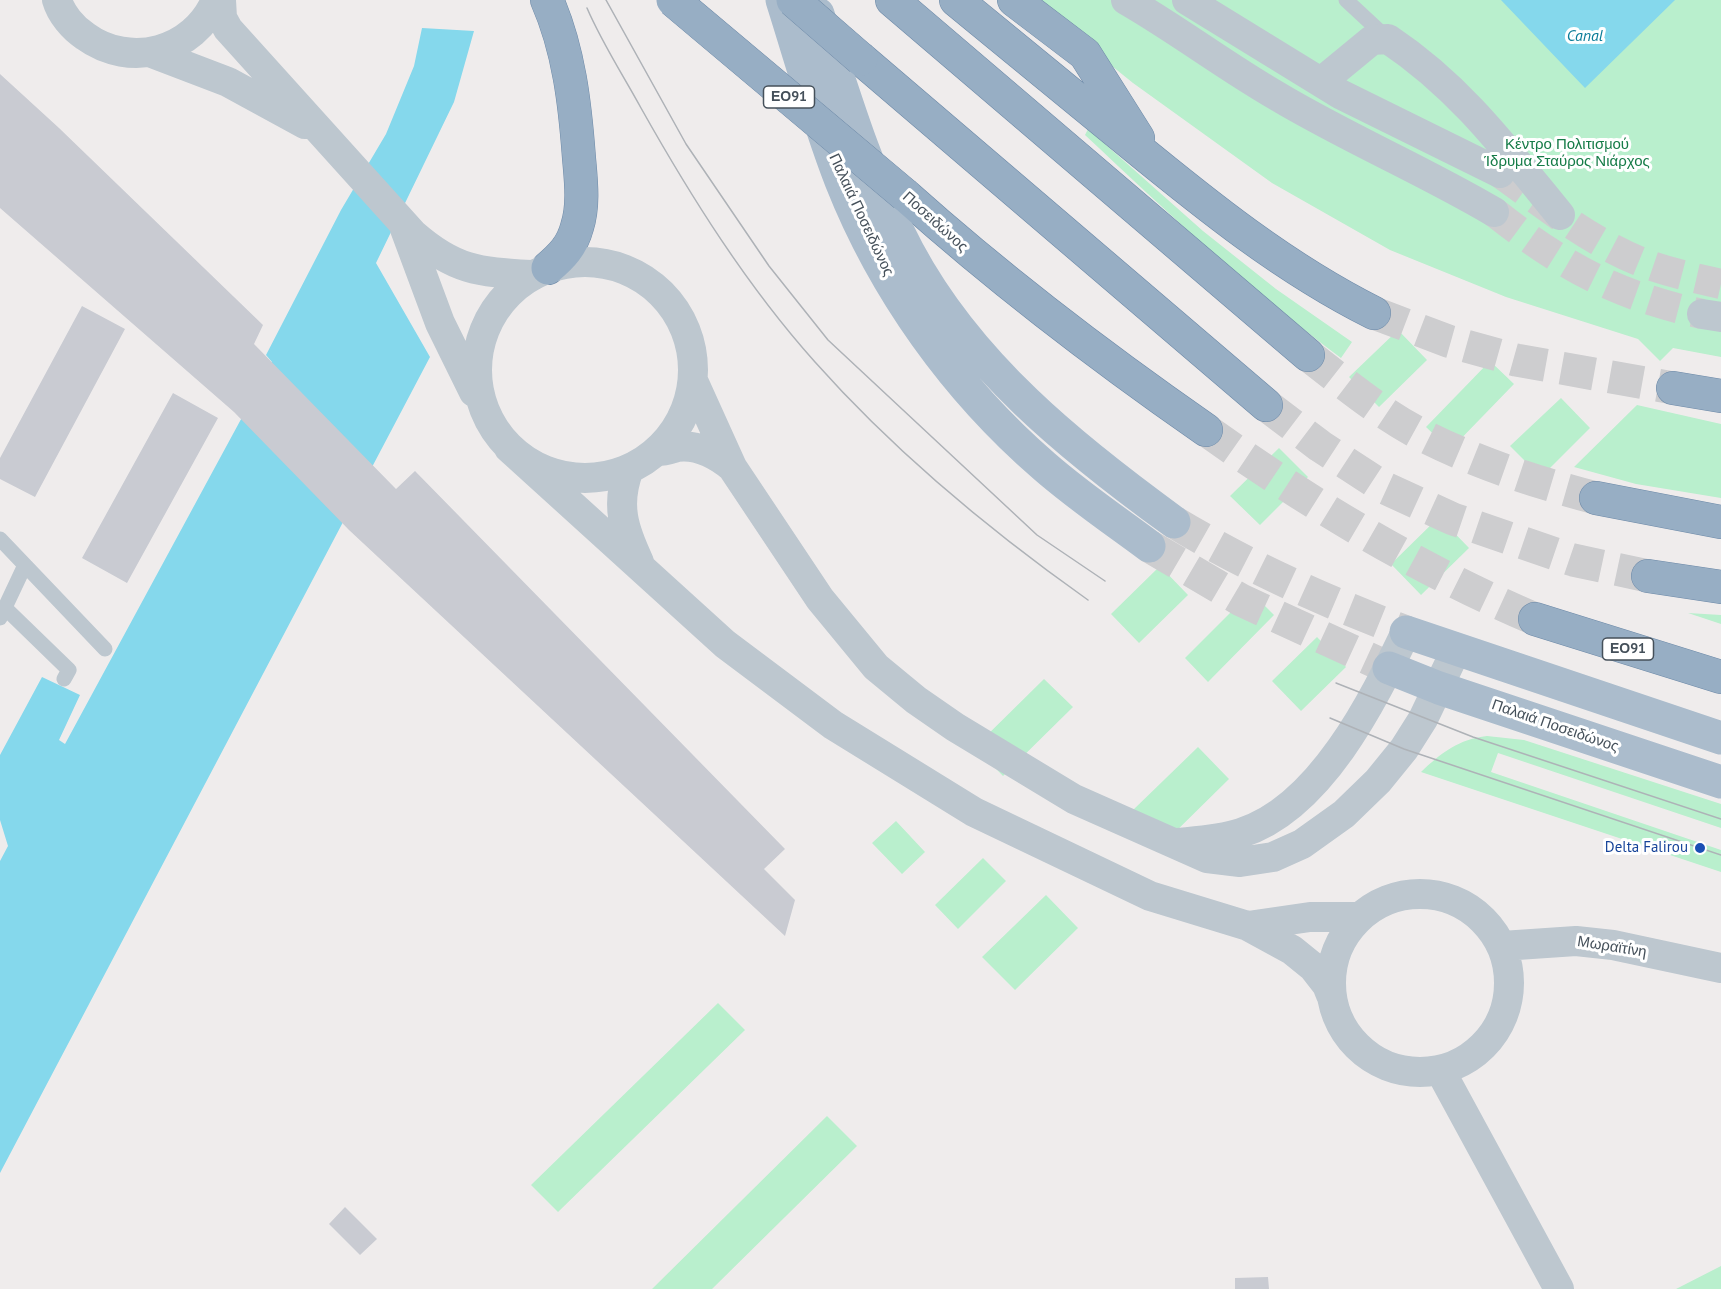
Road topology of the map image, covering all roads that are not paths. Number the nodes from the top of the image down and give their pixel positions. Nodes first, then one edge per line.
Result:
1 (218, 0) edge
2 (547, 0) edge
3 (673, 0) edge
4 (782, 0) edge
5 (793, 0) edge
6 (814, 0) edge
7 (892, 0) edge
8 (956, 0) edge
9 (1014, 0) edge
10 (1126, 0) edge
11 (1188, 0) edge
12 (1346, 0) edge
13 (56, 2) edge
14 (1388, 39) junction
15 (152, 53) junction
16 (1321, 82) junction
17 (323, 133) junction
18 (1154, 162) junction
19 (1500, 173) tunnel mouth
20 (1494, 212) tunnel mouth
21 (1560, 215) dead end
22 (401, 221) junction
23 (539, 272) junction
24 (1374, 313) tunnel mouth
25 (1308, 356) tunnel mouth
26 (694, 383) junction
27 (1673, 388) tunnel mouth
28 (1721, 396) edge
29 (1266, 405) tunnel mouth
30 (488, 419) junction
31 (1206, 430) tunnel mouth
32 (509, 448) junction
33 (658, 451) junction
34 (732, 467) junction
35 (629, 469) junction
36 (1596, 498) tunnel mouth
37 (1174, 522) tunnel mouth
38 (1721, 522) edge
39 (0, 539) edge
40 (1149, 546) tunnel mouth
41 (25, 565) junction
42 (641, 568) junction
43 (1648, 576) tunnel mouth
44 (1721, 587) edge
45 (3, 613) edge
46 (1535, 619) tunnel mouth
47 (1406, 632) joint
48 (105, 649) dead end
49 (1456, 650) junction
50 (1389, 668) junction
51 (1721, 677) edge
52 (64, 679) dead end
53 (1439, 688) junction
54 (1721, 738) edge
55 (1721, 782) edge
56 (1171, 844) junction
57 (1360, 917) junction
58 (1248, 926) junction
59 (1502, 946) junction
60 (1721, 968) edge
61 (1331, 994) junction
62 (1440, 1070) junction
63 (1559, 1289) edge

1 - 15 street
1 - 17 street
2 - 23 highway
3 - 31 highway, Ποσειδώνος / ΕΟ91, bridge
4 - 40 main road, Παλαιά Ποσειδώνος
5 - 29 highway, bridge
6 - 37 main road, Παλαιά Ποσειδώνος
7 - 25 highway
8 - 18 highway
9 - 18 highway
10 - 20 street
11 - 16 street
12 - 14 lane
13 - 15 street
14 - 16 street
14 - 21 street
15 - 17 street
16 - 19 street
17 - 22 street
18 - 24 highway
22 - 23 street
22 - 30 street
23 - 26 street
23 - 30 street
26 - 33 street
26 - 34 street
27 - 28 highway
30 - 32 street
32 - 35 street
32 - 42 street
33 - 34 street
33 - 35 street
34 - 56 street
35 - 42 street
36 - 38 highway
39 - 41 lane
41 - 45 lane
41 - 48 lane
42 - 58 street
43 - 44 highway
45 - 52 lane
46 - 51 highway, ΕΟ91
47 - 49 main road
47 - 50 street
49 - 53 street
49 - 54 main road
50 - 53 main road, Παλαιά Ποσειδώνος
50 - 56 street
53 - 55 main road, Παλαιά Ποσειδώνος
53 - 56 street
57 - 58 street
57 - 59 street
57 - 61 street
58 - 61 street
59 - 60 street, Μωραϊτίνη
59 - 62 street
61 - 62 street
62 - 63 street

